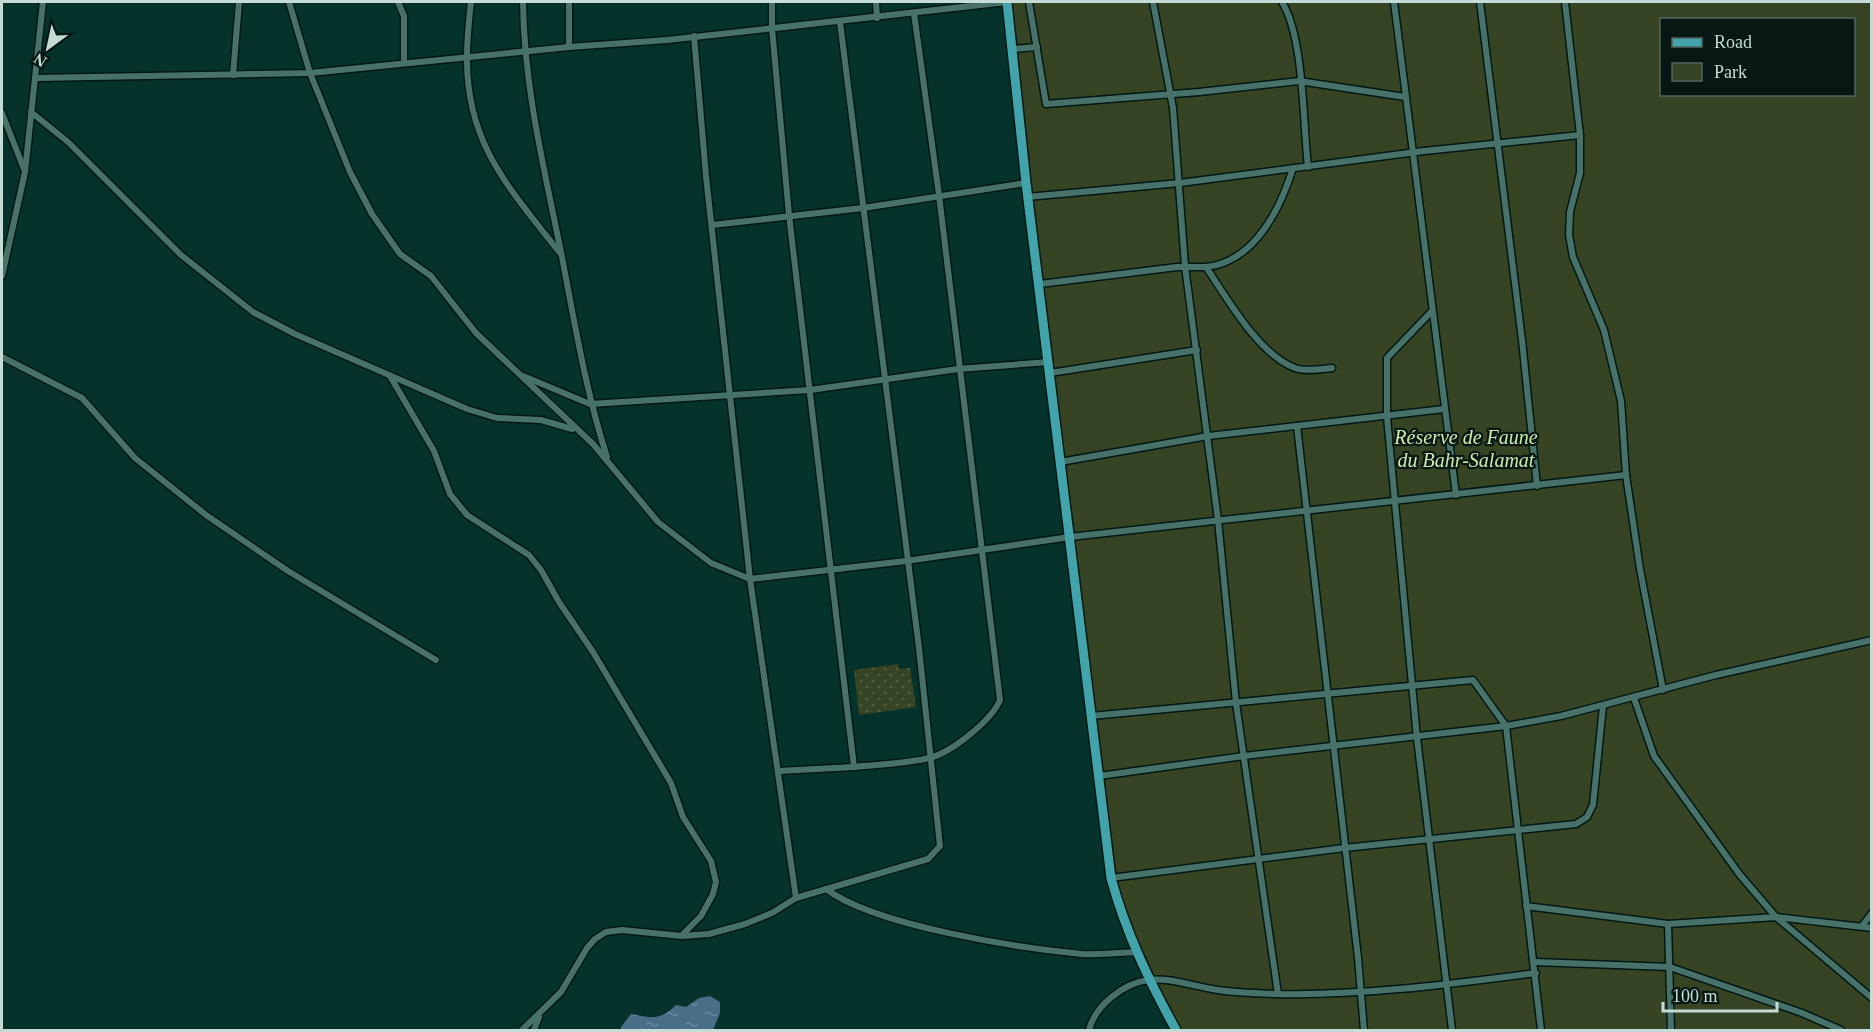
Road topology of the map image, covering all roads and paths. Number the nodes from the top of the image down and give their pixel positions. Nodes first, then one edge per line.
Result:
1 (43, 2) edge
2 (239, 2) edge
3 (289, 2) edge
4 (398, 2) edge
5 (471, 2) edge
6 (523, 2) edge
7 (569, 2) edge
8 (772, 2) edge
9 (876, 2) edge
10 (1007, 2) edge
11 (1029, 2) edge
12 (1153, 2) edge
13 (1282, 2) edge
14 (1394, 2) edge
15 (1480, 2) edge
16 (1565, 2) edge
17 (914, 13) junction
18 (877, 18) junction
19 (840, 22) junction
20 (772, 28) junction
21 (694, 36) junction
22 (1036, 46) junction
23 (569, 47) junction
24 (1012, 49) junction
25 (524, 52) junction
26 (467, 56) junction
27 (404, 63) junction
28 (310, 73) junction
29 (233, 75) junction
30 (36, 78) junction
31 (1299, 81) junction
32 (1170, 93) junction
33 (1405, 97) junction
34 (32, 112) junction
35 (2, 113) edge
36 (1580, 135) junction
37 (1498, 142) junction
38 (1411, 153) junction
39 (1308, 167) junction
40 (1293, 168) junction
41 (25, 172) junction
42 (1026, 183) junction
43 (1180, 183) junction
44 (939, 195) junction
45 (1027, 197) junction
46 (863, 208) junction
47 (789, 215) junction
48 (712, 225) junction
49 (562, 256) junction
50 (1185, 266) junction
51 (1206, 267) junction
52 (2, 273) edge
53 (1040, 284) junction
54 (1431, 312) junction
55 (1197, 350) junction
56 (2, 357) edge
57 (1049, 362) junction
58 (1332, 368) dead end
59 (958, 369) junction
60 (1050, 373) junction
61 (519, 375) junction
62 (390, 376) junction
63 (884, 382) junction
64 (810, 390) junction
65 (732, 396) junction
66 (590, 404) junction
67 (1444, 409) junction
68 (1387, 417) junction
69 (1297, 426) junction
70 (575, 429) junction
71 (1208, 436) junction
72 (608, 460) junction
73 (1060, 462) junction
74 (1626, 475) junction
75 (1537, 486) junction
76 (1456, 495) junction
77 (1395, 501) junction
78 (1306, 511) junction
79 (1218, 520) junction
80 (1070, 537) junction
81 (981, 551) junction
82 (906, 561) junction
83 (833, 571) junction
84 (750, 579) junction
85 (1872, 640) edge
86 (436, 660) dead end
87 (1413, 684) junction
88 (1663, 690) junction
89 (1327, 694) junction
90 (1634, 698) junction
91 (1236, 703) junction
92 (1603, 706) junction
93 (1091, 716) junction
94 (1506, 726) junction
95 (1417, 738) junction
96 (1332, 748) junction
97 (1244, 756) junction
98 (931, 758) junction
99 (854, 767) junction
100 (778, 771) junction
101 (1099, 776) junction
102 (1517, 830) junction
103 (1430, 838) junction
104 (1344, 848) junction
105 (1258, 859) junction
106 (1111, 878) junction
107 (826, 889) junction
108 (796, 898) junction
109 (1526, 906) junction
110 (1872, 913) edge
111 (1776, 916) junction
112 (1668, 924) junction
113 (1862, 926) junction
114 (1872, 928) edge
115 (682, 936) junction
116 (1137, 952) junction
117 (1535, 962) junction
118 (1670, 967) junction
119 (1536, 973) junction
120 (1148, 980) junction
121 (1447, 984) junction
122 (1362, 991) junction
123 (1278, 994) junction
124 (1872, 998) edge
125 (540, 1015) junction
126 (522, 1030) edge
127 (534, 1030) edge
128 (1089, 1030) edge
129 (1176, 1030) edge
130 (1364, 1030) edge
131 (1452, 1030) edge
132 (1541, 1030) edge
133 (1671, 1030) edge
134 (1841, 1030) edge

1 - 30 street
2 - 29 street
3 - 28 street
4 - 27 street
5 - 26 street
6 - 25 street
7 - 23 street
8 - 20 street
9 - 18 street
10 - 17 street
10 - 24 main road
11 - 22 street
12 - 32 street
13 - 31 street
14 - 33 street
15 - 37 street
16 - 36 street
17 - 18 street
17 - 44 street
18 - 19 street
19 - 20 street
19 - 46 street
20 - 21 street
20 - 47 street
21 - 23 street
21 - 48 street
22 - 24 street
22 - 32 street
23 - 25 street
24 - 42 main road
25 - 26 street
25 - 49 street
26 - 27 street
26 - 49 street
27 - 28 street
28 - 29 street
28 - 61 street
29 - 30 street
30 - 34 street
31 - 32 street
31 - 33 street
31 - 39 street
32 - 43 street
33 - 38 street
34 - 41 street
34 - 62 street
35 - 41 street
36 - 37 street
36 - 74 street
37 - 38 street
37 - 75 street
38 - 39 street
38 - 54 street
39 - 40 street
40 - 43 street
40 - 51 street
41 - 52 street
42 - 44 street
42 - 45 main road
43 - 45 street
43 - 50 street
44 - 46 street
44 - 59 street
45 - 53 main road
46 - 47 street
46 - 63 street
47 - 48 street
47 - 64 street
48 - 65 street
49 - 66 street
50 - 51 street
50 - 53 street
50 - 55 street
51 - 58 street
53 - 57 main road
54 - 67 street
54 - 68 street
55 - 60 street
55 - 71 street
56 - 86 street
57 - 59 street
57 - 60 main road
59 - 63 street
59 - 81 street
60 - 73 main road
61 - 66 street
61 - 70 street
62 - 70 street
62 - 115 street
63 - 64 street
63 - 82 street
64 - 65 street
64 - 83 street
65 - 66 street
65 - 84 street
66 - 72 street
67 - 68 street
67 - 76 street
68 - 69 street
68 - 77 street
69 - 71 street
69 - 78 street
70 - 72 street
71 - 73 street
71 - 79 street
72 - 84 street
73 - 80 main road
74 - 75 street
74 - 88 street
75 - 76 street
76 - 77 street
77 - 78 street
77 - 87 street
78 - 79 street
78 - 89 street
79 - 80 street
79 - 91 street
80 - 81 street
80 - 93 main road
81 - 82 street
81 - 98 street
82 - 83 street
82 - 98 street
83 - 84 street
83 - 99 street
84 - 100 street
85 - 88 street
87 - 89 street
87 - 94 street
87 - 95 street
88 - 90 street
89 - 91 street
89 - 96 street
90 - 92 street
90 - 111 street
91 - 93 street
91 - 97 street
92 - 94 street
92 - 102 street
93 - 101 main road
94 - 95 street
94 - 102 street
95 - 96 street
95 - 103 street
96 - 97 street
96 - 104 street
97 - 101 street
97 - 105 street
98 - 99 street
98 - 107 street
99 - 100 street
100 - 108 street
101 - 106 main road
102 - 103 street
102 - 109 street
103 - 104 street
103 - 121 street
104 - 105 street
104 - 122 street
105 - 106 street
105 - 123 street
106 - 116 main road
107 - 108 street
107 - 116 street
108 - 115 street
109 - 112 street
109 - 117 street
110 - 113 street
111 - 112 street
111 - 113 street
111 - 124 street
112 - 118 street
113 - 114 street
115 - 125 street
116 - 120 main road
117 - 118 street
117 - 119 street
118 - 133 street
118 - 134 street
119 - 121 street
119 - 132 street
120 - 123 street
120 - 128 street
120 - 129 main road
121 - 122 street
121 - 131 street
122 - 123 street
122 - 130 street
125 - 126 street
125 - 127 street

